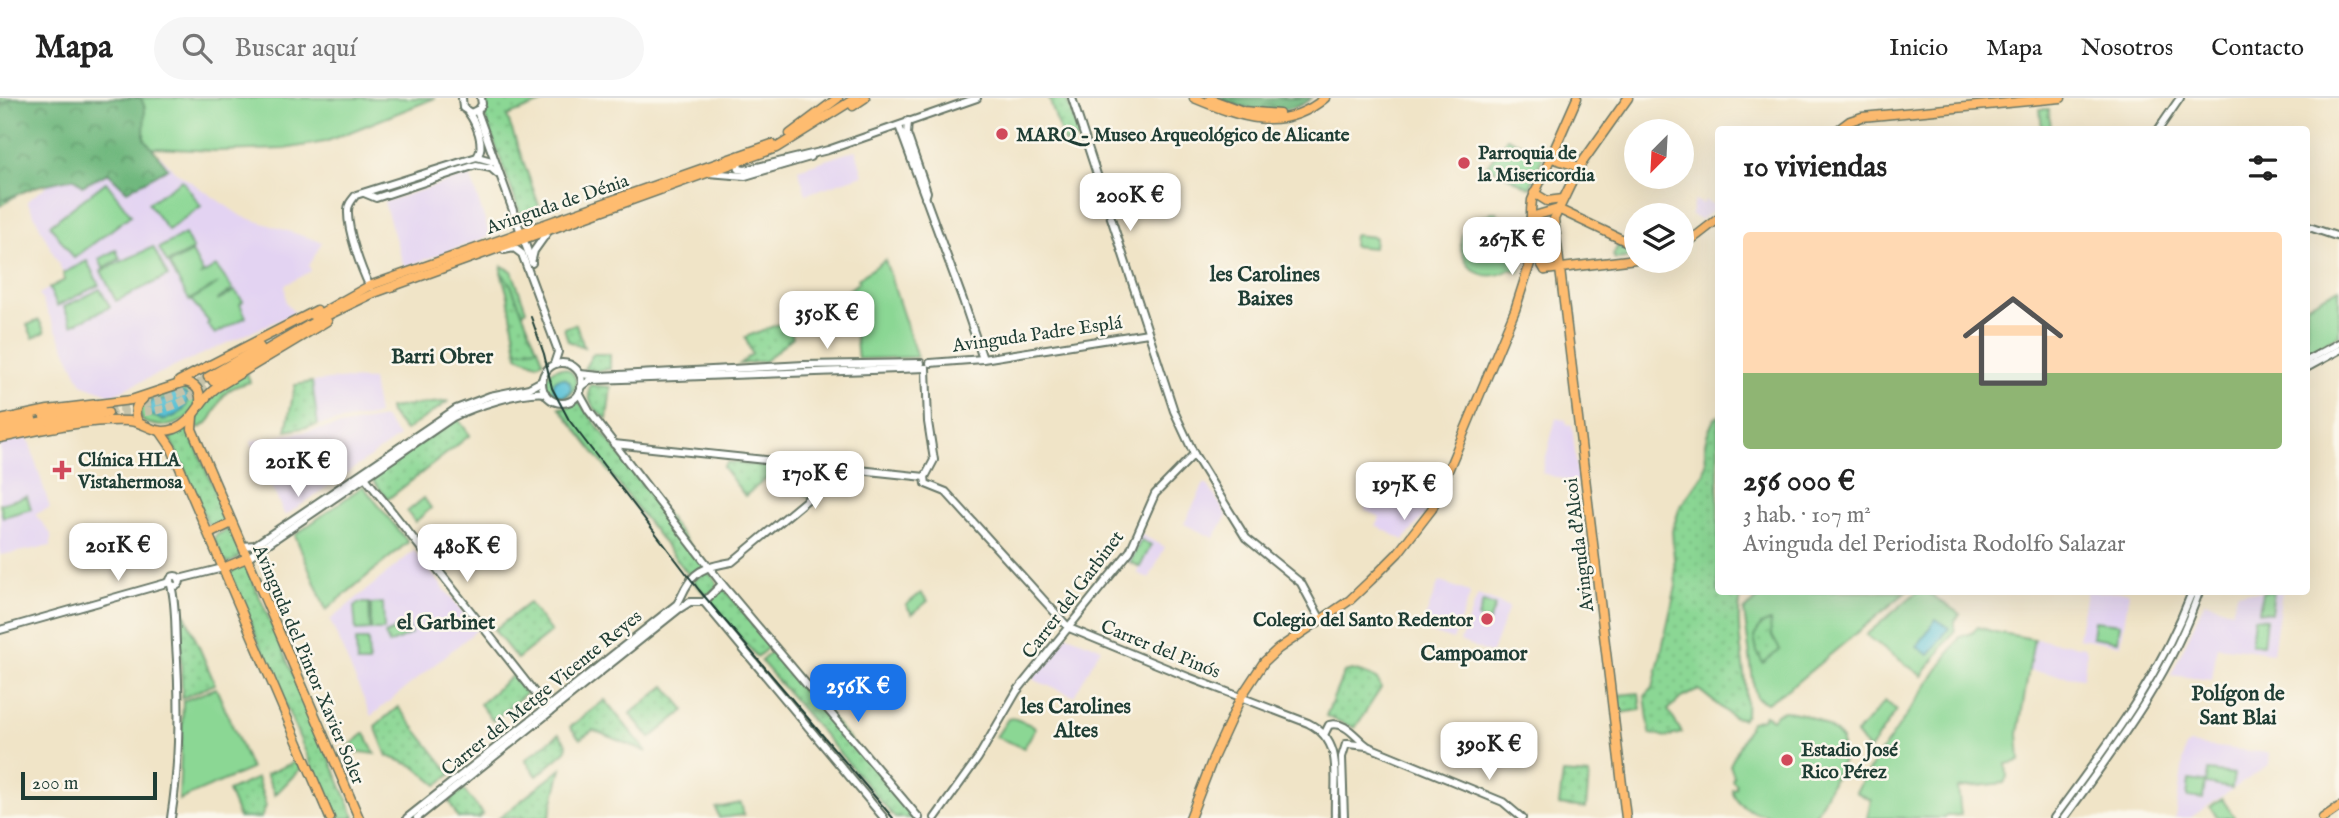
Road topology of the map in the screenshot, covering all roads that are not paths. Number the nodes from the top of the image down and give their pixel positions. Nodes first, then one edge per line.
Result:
1 (462, 98) edge
2 (481, 98) edge
3 (838, 98) edge
4 (846, 98) edge
5 (856, 98) edge
6 (865, 98) edge
7 (976, 98) edge
8 (1072, 98) edge
9 (1194, 98) edge
10 (1209, 98) edge
11 (1317, 98) edge
12 (1325, 98) edge
13 (1577, 98) edge
14 (1628, 98) edge
15 (2019, 98) edge
16 (2061, 98) edge
17 (2180, 98) edge
18 (477, 111) junction
19 (468, 112) junction
20 (1290, 115) junction
21 (1858, 116) junction
22 (908, 121) junction
23 (899, 126) junction
24 (1839, 126) edge
25 (1844, 126) edge
26 (2161, 126) edge
27 (801, 134) junction
28 (907, 134) junction
29 (790, 135) junction
30 (828, 150) junction
31 (1552, 156) junction
32 (477, 157) junction
33 (495, 162) junction
34 (738, 162) junction
35 (1579, 167) junction
36 (706, 173) junction
37 (500, 175) junction
38 (1534, 193) junction
39 (360, 194) junction
40 (925, 198) junction
41 (1563, 200) junction
42 (1559, 209) junction
43 (1551, 216) junction
44 (1531, 217) junction
45 (1715, 219) edge
46 (1715, 220) edge
47 (2310, 227) edge
48 (550, 229) junction
49 (1694, 234) edge
50 (522, 236) junction
51 (1694, 237) edge
52 (2339, 237) edge
53 (1624, 240) edge
54 (1534, 251) junction
55 (480, 255) junction
56 (1559, 257) junction
57 (1624, 261) edge
58 (1545, 267) junction
59 (1560, 268) junction
60 (372, 289) junction
61 (362, 299) junction
62 (336, 304) junction
63 (1148, 333) junction
64 (2339, 343) edge
65 (2339, 350) edge
66 (982, 359) junction
67 (2310, 359) edge
68 (554, 364) junction
69 (925, 365) junction
70 (2310, 366) edge
71 (580, 374) junction
72 (542, 381) junction
73 (174, 385) junction
74 (580, 390) junction
75 (545, 393) junction
76 (146, 397) junction
77 (200, 402) junction
78 (193, 416) junction
79 (0, 420) edge
80 (139, 422) junction
81 (0, 425) edge
82 (160, 431) junction
83 (0, 432) edge
84 (0, 438) edge
85 (614, 444) junction
86 (1194, 454) junction
87 (845, 468) junction
88 (363, 475) junction
89 (925, 477) junction
90 (232, 523) junction
91 (209, 534) junction
92 (243, 546) junction
93 (247, 558) junction
94 (708, 566) junction
95 (223, 568) junction
96 (174, 583) junction
97 (722, 584) junction
98 (684, 594) junction
99 (2191, 595) edge
100 (2198, 595) edge
101 (690, 602) junction
102 (704, 602) junction
103 (1321, 620) junction
104 (1069, 628) junction
105 (0, 631) edge
106 (1241, 696) junction
107 (546, 707) junction
108 (1325, 733) junction
109 (1354, 736) junction
110 (1329, 741) junction
111 (1347, 744) junction
112 (1367, 746) junction
113 (2337, 810) edge
114 (171, 818) edge
115 (330, 818) edge
116 (359, 818) edge
117 (407, 818) edge
118 (417, 818) edge
119 (884, 818) edge
120 (919, 818) edge
121 (934, 818) edge
122 (1190, 818) edge
123 (1335, 818) edge
124 (1345, 818) edge
125 (1522, 818) edge
126 (1626, 818) edge
127 (2054, 818) edge
128 (2064, 818) edge
129 (2323, 818) edge

1 - 19 street
2 - 18 street
3 - 29 main road, Avinguda de Dénia
4 - 29 main road, Avinguda de Dénia
5 - 27 main road, Avinguda de Dénia
6 - 27 main road, Avinguda de Dénia
7 - 22 street
8 - 63 street
9 - 20 main road
10 - 20 main road
11 - 20 main road
12 - 20 main road
13 - 31 main road
14 - 35 main road
15 - 21 main road
16 - 21 main road
17 - 26 street
18 - 19 street
18 - 33 street
19 - 32 street
21 - 24 main road
21 - 25 main road
22 - 23 street
22 - 28 street
23 - 28 street
23 - 30 street
23 - 40 street
27 - 34 main road, Avinguda de Dénia
28 - 40 street
29 - 50 main road, Avinguda de Dénia
30 - 34 street
30 - 36 street
31 - 35 main road
31 - 38 main road
32 - 33 street
32 - 39 street
33 - 37 street
34 - 36 main road, Avinguda de Dénia
35 - 41 main road
36 - 48 main road, Avinguda de Dénia
37 - 39 street
37 - 50 street
38 - 41 main road
38 - 44 main road
39 - 60 street
40 - 66 street
41 - 42 main road
42 - 43 main road
42 - 53 main road
43 - 44 main road
43 - 56 main road, Avinguda d'Alcoi
44 - 54 main road
45 - 49 main road
46 - 51 main road
47 - 52 street
48 - 50 main road, Avinguda de Dénia
48 - 50 street, Avinguda de Dénia
50 - 55 main road, Avinguda de Dénia
50 - 60 main road, Avinguda de Dénia
54 - 58 main road
54 - 103 main road
55 - 60 main road, Avinguda de Dénia
55 - 68 street
56 - 58 main road
56 - 59 main road, Avinguda d'Alcoi
57 - 59 main road
58 - 59 main road
59 - 126 main road, Avinguda d'Alcoi
60 - 61 main road, Avinguda de Dénia
60 - 62 main road, Avinguda de Dénia
61 - 62 main road, Avinguda de Dénia
61 - 77 main road, Avinguda de Dénia
62 - 73 main road, Avinguda de Dénia
63 - 66 street, Avinguda Padre Esplá
63 - 86 street
64 - 67 street
65 - 70 street
66 - 69 street, Avinguda Padre Esplá
68 - 71 street
68 - 72 street
69 - 71 street, Avinguda Padre Esplá
69 - 74 street, Avinguda Padre Esplá
69 - 89 street
71 - 74 street
72 - 75 street
72 - 88 street
73 - 76 main road, Avinguda de Dénia
73 - 77 main road
74 - 75 street
74 - 85 street
75 - 88 street
76 - 79 main road, Avinguda de Dénia
76 - 80 main road
77 - 78 main road, Avinguda de Dénia
78 - 82 main road
78 - 90 main road, Avinguda del Pintor Xavier Soler
80 - 82 main road
80 - 84 main road
81 - 83 main road
82 - 91 main road
85 - 87 street
85 - 94 street
86 - 103 street
86 - 104 street, Carrer del Garbinet
87 - 89 street
87 - 94 street
88 - 92 street
88 - 93 street
88 - 107 street
89 - 104 street
90 - 91 main road
90 - 92 main road, Avinguda del Pintor Xavier Soler
91 - 95 main road
92 - 93 main road, Avinguda del Pintor Xavier Soler
93 - 95 main road
93 - 116 main road, Avinguda del Pintor Xavier Soler
94 - 97 street
94 - 98 street
95 - 96 street
95 - 115 main road
96 - 105 street
96 - 114 street
97 - 102 street
97 - 120 street
98 - 101 street
98 - 107 street, Carrer del Metge Vicente Reyes
99 - 127 street
100 - 128 street
101 - 102 street
101 - 118 street, Carrer del Metge Vicente Reyes
102 - 119 street
103 - 106 main road
104 - 106 street, Carrer del Pinós
104 - 121 street, Carrer del Garbinet
106 - 108 street, Carrer del Pinós
106 - 122 main road
107 - 117 street, Carrer del Metge Vicente Reyes
108 - 109 street
108 - 110 street
109 - 111 street
109 - 112 street
110 - 111 street
110 - 123 street
111 - 112 street
111 - 124 street
112 - 125 street
113 - 129 main road

